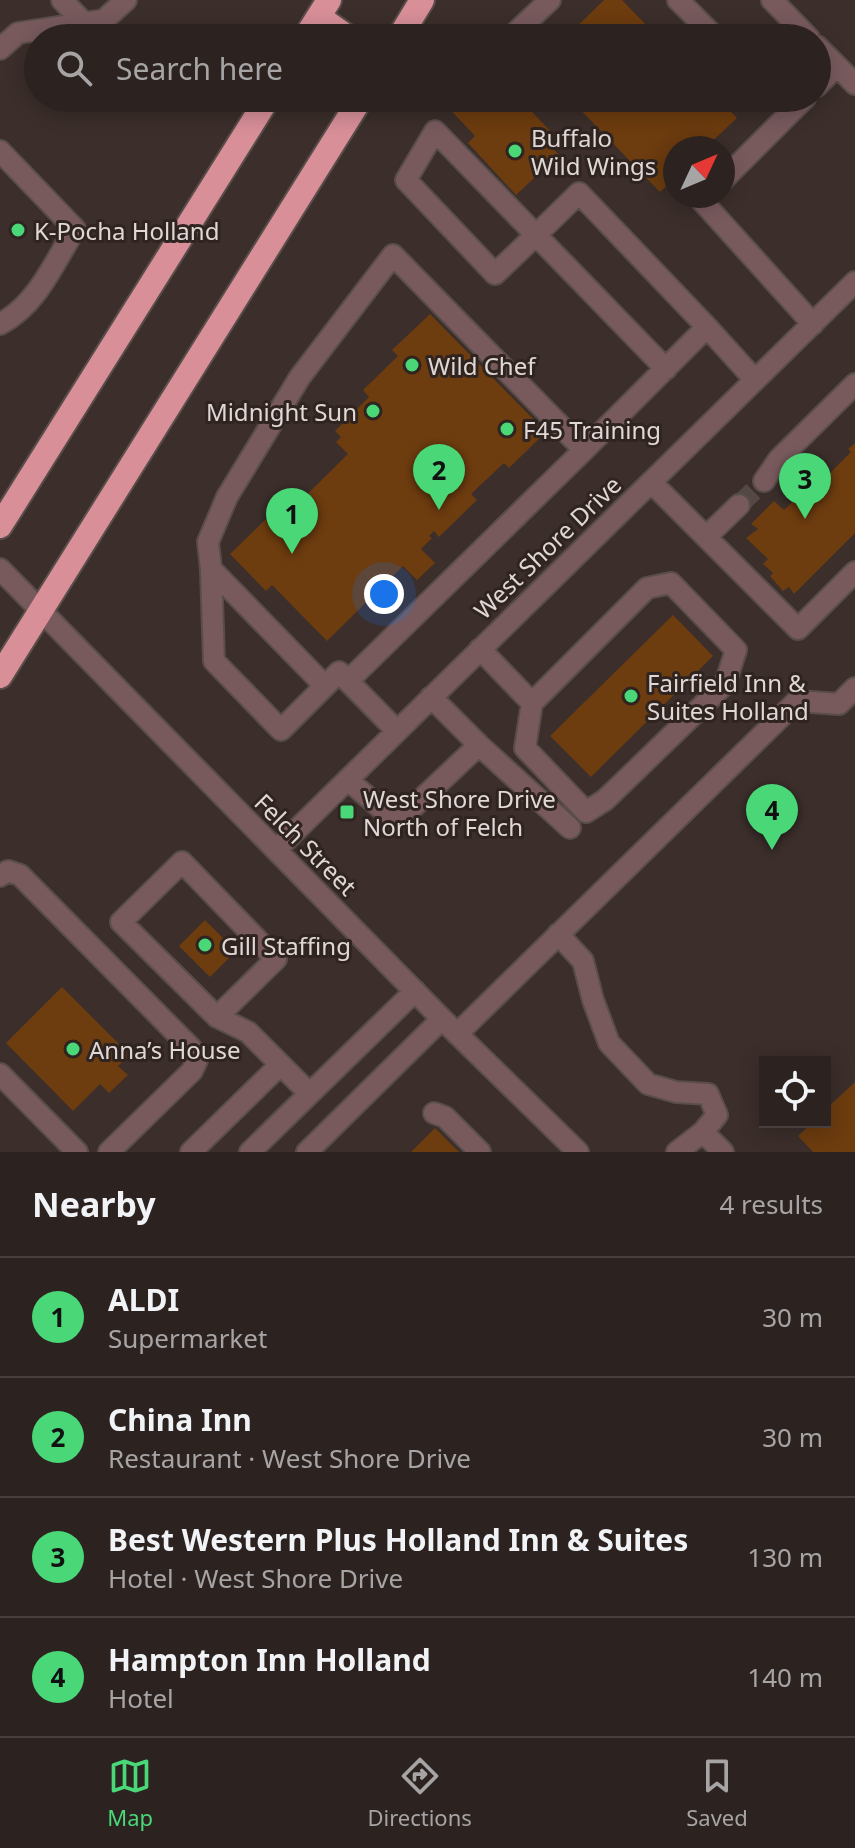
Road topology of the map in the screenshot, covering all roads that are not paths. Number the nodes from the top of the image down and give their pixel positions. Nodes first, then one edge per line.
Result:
1 (62, 0) edge
2 (126, 0) edge
3 (422, 0) edge
4 (550, 0) edge
5 (678, 0) edge
6 (772, 0) edge
7 (324, 8) edge
8 (84, 23) junction
9 (77, 24) edge
10 (337, 24) edge
11 (407, 24) edge
12 (525, 24) edge
13 (702, 24) edge
14 (795, 24) edge
15 (24, 32) edge
16 (0, 49) edge
17 (831, 60) edge
18 (837, 66) junction
19 (831, 72) edge
20 (855, 84) edge
21 (259, 112) edge
22 (352, 112) edge
23 (783, 112) edge
24 (0, 151) edge
25 (735, 166) edge
26 (708, 208) edge
27 (536, 235) junction
28 (855, 282) edge
29 (0, 324) edge
30 (813, 324) junction
31 (707, 327) junction
32 (666, 369) junction
33 (755, 380) junction
34 (855, 384) edge
35 (584, 450) junction
36 (764, 481) tunnel mouth
37 (651, 482) junction
38 (739, 505) tunnel mouth
39 (0, 526) edge
40 (706, 537) junction
41 (0, 569) edge
42 (211, 569) junction
43 (855, 572) edge
44 (41, 611) junction
45 (480, 649) junction
46 (0, 676) edge
47 (348, 681) junction
48 (325, 686) junction
49 (855, 688) edge
50 (431, 697) junction
51 (532, 703) junction
52 (397, 731) junction
53 (479, 745) junction
54 (348, 780) junction
55 (570, 828) dead end
56 (276, 850) junction
57 (0, 876) edge
58 (558, 934) junction
59 (415, 991) junction
60 (217, 1017) junction
61 (442, 1019) junction
62 (457, 1034) junction
63 (280, 1065) junction
64 (0, 1074) edge
65 (309, 1093) junction
66 (434, 1113) dead end
67 (703, 1132) junction
68 (77, 1152) edge
69 (109, 1152) edge
70 (191, 1152) edge
71 (250, 1152) edge
72 (307, 1152) edge
73 (480, 1152) edge
74 (578, 1152) edge
75 (677, 1152) edge
76 (723, 1152) edge

1 - 8 street
2 - 8 street
3 - 11 highway
4 - 12 street
5 - 13 street
6 - 14 street
7 - 10 highway
8 - 9 street
15 - 16 street
17 - 18 street
18 - 19 street
18 - 20 street
21 - 39 highway
22 - 44 highway
23 - 25 street
24 - 29 street
26 - 30 street
27 - 27 street
27 - 31 street
27 - 32 street
28 - 30 street, West Shore Drive
30 - 33 street, West Shore Drive
31 - 32 street
31 - 33 street
32 - 35 street
33 - 37 street, West Shore Drive
34 - 36 street
35 - 42 street
35 - 47 street
37 - 40 street
37 - 45 street, West Shore Drive
38 - 40 street
40 - 43 street
41 - 44 street, Felch Street
42 - 48 street
42 - 48 street
44 - 46 highway
44 - 56 street, Felch Street
45 - 50 street, West Shore Drive
45 - 51 street
47 - 48 street
47 - 52 street
49 - 58 street
50 - 52 street, West Shore Drive
50 - 53 street
51 - 51 street
52 - 54 street, West Shore Drive
53 - 54 street
53 - 55 street
54 - 56 street, West Shore Drive
56 - 59 street, Felch Street
57 - 69 street
58 - 62 street
58 - 67 street
59 - 61 street, Felch Street
59 - 65 street
60 - 60 street
60 - 63 street
61 - 62 street, Felch Street
61 - 72 street
62 - 74 street, Felch Street
63 - 65 street
63 - 70 street
64 - 68 street
65 - 71 street
66 - 73 street
67 - 75 street
67 - 76 street

